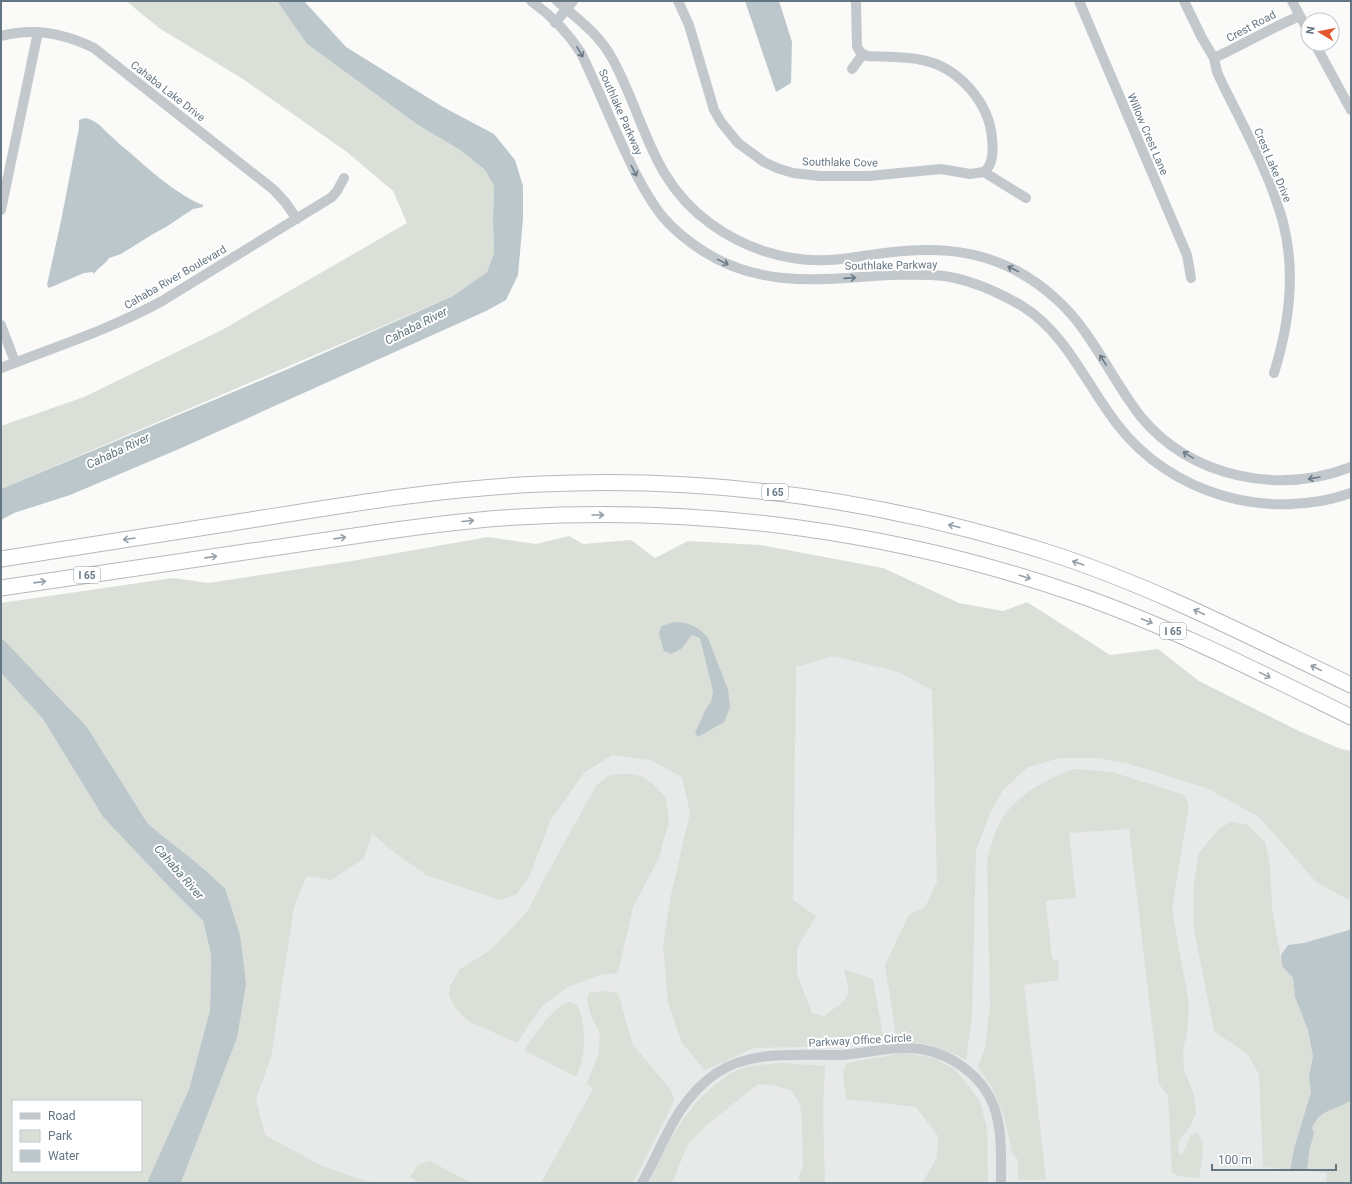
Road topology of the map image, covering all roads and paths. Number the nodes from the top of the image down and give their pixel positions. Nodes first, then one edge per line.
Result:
1 (531, 1) edge
2 (557, 1) edge
3 (573, 1) edge
4 (678, 1) edge
5 (856, 1) edge
6 (1079, 1) edge
7 (1184, 1) edge
8 (1292, 1) edge
9 (566, 9) junction
10 (1300, 16) joint
11 (556, 22) junction
12 (38, 32) junction
13 (1, 36) edge
14 (1319, 52) edge
15 (863, 54) junction
16 (1214, 58) junction
17 (852, 69) dead end
18 (1351, 110) edge
19 (984, 172) junction
20 (344, 178) dead end
21 (1026, 198) dead end
22 (1, 210) edge
23 (297, 218) junction
24 (1191, 278) dead end
25 (1, 325) edge
26 (15, 362) junction
27 (1, 368) edge
28 (1274, 373) dead end
29 (1351, 468) edge
30 (1351, 493) edge
31 (1, 559) edge
32 (1, 588) edge
33 (1351, 685) edge
34 (1351, 717) edge
35 (642, 1183) edge
36 (1001, 1183) edge

1 - 11 street, Southlake Parkway
2 - 9 street, Southlake Parkway
3 - 9 street
4 - 19 street, Southlake Cove
5 - 15 street
6 - 24 street, Willow Crest Lane
7 - 16 street, Crest Lake Drive
8 - 10 street
9 - 11 street
29 -> 9 street, Southlake Parkway
10 - 16 street, Crest Road
11 -> 30 street, Southlake Parkway
12 - 13 street, Cahaba Lake Drive
12 - 22 street
12 - 23 street, Cahaba Lake Drive
14 - 18 street
15 - 17 street
15 - 19 street
16 - 28 street, Crest Lake Drive
19 - 21 street
20 - 23 street, Cahaba River Boulevard
23 - 26 street, Cahaba River Boulevard
25 - 26 street
26 - 27 street, Cahaba River Boulevard
33 -> 31 highway, I 65
32 -> 34 highway, I 65
35 - 36 street, Parkway Office Circle

